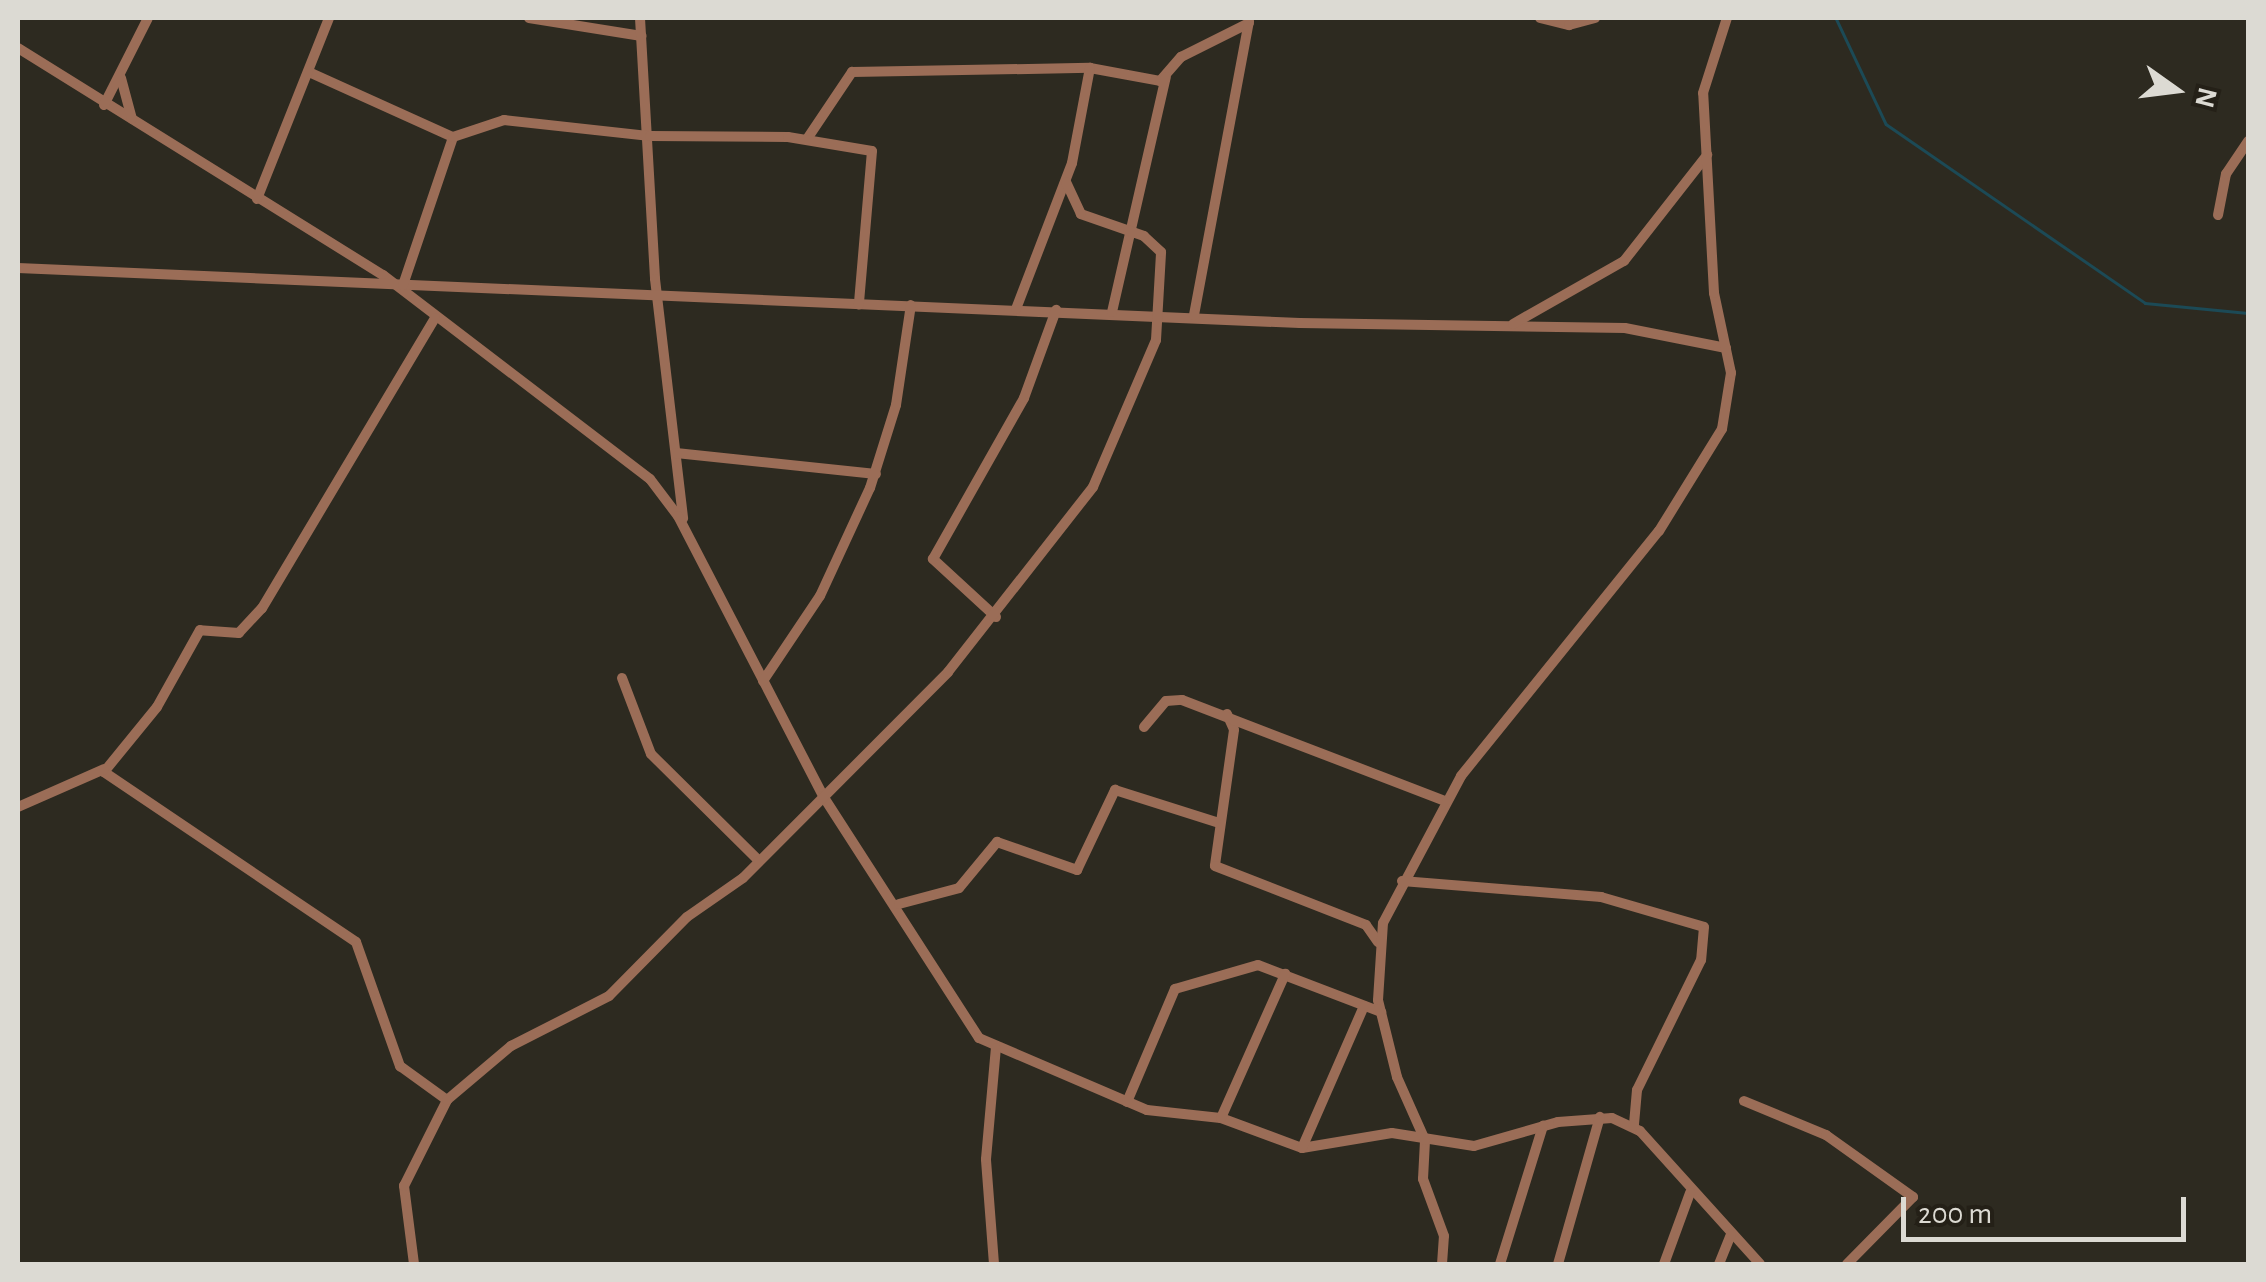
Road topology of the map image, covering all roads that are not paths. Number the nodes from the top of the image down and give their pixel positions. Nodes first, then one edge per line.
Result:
1 (148, 18) edge
2 (328, 18) edge
3 (529, 18) edge
4 (640, 18) edge
5 (1540, 18) edge
6 (1594, 18) edge
7 (1727, 18) edge
8 (1250, 20) edge
9 (642, 36) junction
10 (18, 48) edge
11 (1090, 68) junction
12 (311, 73) junction
13 (121, 76) junction
14 (1166, 77) junction
15 (104, 105) junction
16 (136, 123) junction
17 (650, 136) junction
18 (454, 137) junction
19 (807, 139) junction
20 (2248, 141) edge
21 (1708, 154) junction
22 (1066, 182) junction
23 (258, 199) junction
24 (2218, 215) dead end
25 (1131, 230) junction
26 (18, 268) edge
27 (399, 285) junction
28 (658, 298) junction
29 (859, 304) junction
30 (911, 305) junction
31 (1016, 309) junction
32 (1056, 310) junction
33 (1112, 312) junction
34 (1154, 314) junction
35 (1194, 315) junction
36 (435, 318) junction
37 (1512, 325) junction
38 (1726, 348) junction
39 (676, 453) junction
40 (876, 474) junction
41 (685, 529) junction
42 (996, 617) junction
43 (622, 678) dead end
44 (763, 680) junction
45 (1228, 714) junction
46 (1144, 727) dead end
47 (104, 769) junction
48 (823, 796) junction
49 (1446, 801) junction
50 (18, 807) edge
51 (1216, 822) junction
52 (759, 861) junction
53 (1402, 881) junction
54 (899, 904) junction
55 (1379, 943) junction
56 (1285, 974) junction
57 (1364, 1006) junction
58 (1380, 1012) junction
59 (996, 1048) junction
60 (447, 1100) junction
61 (1126, 1102) junction
62 (1744, 1102) dead end
63 (1600, 1117) junction
64 (1221, 1118) junction
65 (1543, 1126) junction
66 (1634, 1126) junction
67 (1425, 1140) junction
68 (1302, 1148) junction
69 (1690, 1192) junction
70 (1731, 1234) junction
71 (414, 1264) edge
72 (994, 1264) edge
73 (1442, 1264) edge
74 (1500, 1264) edge
75 (1558, 1264) edge
76 (1664, 1264) edge
77 (1719, 1264) edge
78 (1760, 1264) edge
79 (1847, 1264) edge

1 - 13 street
2 - 12 street
3 - 9 street
4 - 9 street
5 - 6 street
7 - 21 street
8 - 14 street
8 - 35 street
9 - 17 street
10 - 15 street
11 - 14 street
11 - 19 street
11 - 22 street
12 - 18 street
12 - 23 street
13 - 15 street
13 - 16 street
14 - 25 street
15 - 16 street
16 - 23 street
17 - 18 street
17 - 19 street
17 - 28 street
18 - 27 street
19 - 29 street
20 - 24 street
21 - 37 street
21 - 38 street
22 - 25 street
22 - 31 street
23 - 27 street
25 - 33 street
25 - 34 street
26 - 27 street
27 - 28 street
27 - 36 street
28 - 29 street
28 - 39 street
29 - 30 street
30 - 31 street
30 - 40 street
31 - 32 street
32 - 33 street
32 - 42 street
33 - 34 street
34 - 35 street
34 - 42 street
35 - 37 street
36 - 41 street
36 - 47 street
37 - 38 street
38 - 49 street
39 - 40 street
39 - 41 street
40 - 44 street
41 - 44 street
42 - 48 street
43 - 52 street
44 - 48 street
45 - 46 street
45 - 49 street
45 - 51 street
47 - 50 street
47 - 60 street
48 - 52 street
48 - 54 street
49 - 53 street
51 - 54 street
51 - 55 street
52 - 60 street
53 - 55 street
53 - 66 street
54 - 59 street
55 - 58 street
56 - 57 street
56 - 61 street
56 - 64 street
57 - 58 street
57 - 68 street
58 - 67 street
59 - 61 street
59 - 72 street
60 - 71 street
61 - 64 street
62 - 79 street
63 - 65 street
63 - 66 street
63 - 75 street
64 - 68 street
65 - 67 street
65 - 74 street
66 - 69 street
67 - 68 street
67 - 73 street
69 - 70 street
69 - 76 street
70 - 77 street
70 - 78 street

